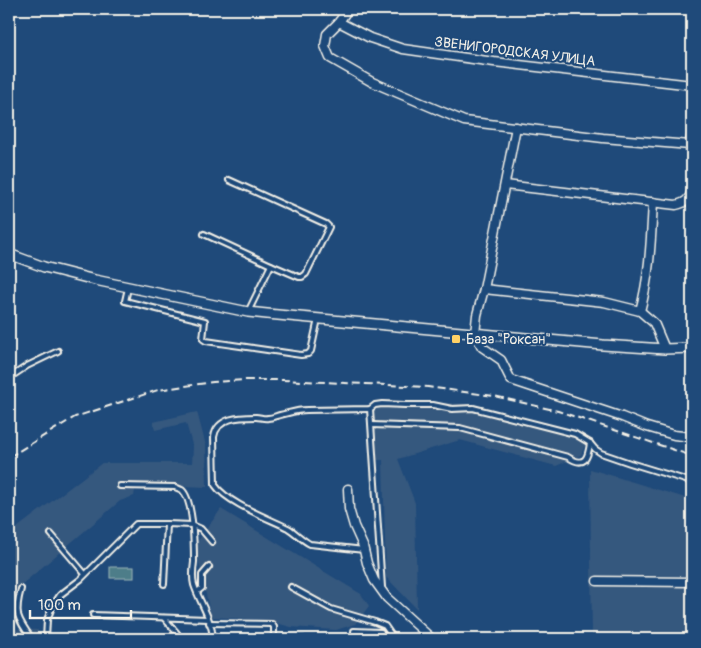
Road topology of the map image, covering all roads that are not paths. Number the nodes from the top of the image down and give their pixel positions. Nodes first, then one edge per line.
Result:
1 (348, 9) edge
2 (339, 22) junction
3 (692, 85) edge
4 (516, 127) junction
5 (692, 132) edge
6 (690, 145) junction
7 (692, 155) edge
8 (229, 180) dead end
9 (505, 185) junction
10 (692, 191) edge
11 (653, 202) junction
12 (204, 234) dead end
13 (9, 254) edge
14 (271, 265) junction
15 (128, 287) junction
16 (484, 289) junction
17 (640, 311) junction
18 (248, 312) junction
19 (318, 319) junction
20 (475, 334) junction
21 (692, 348) edge
22 (665, 349) junction
23 (58, 351) dead end
24 (9, 378) edge
25 (370, 409) junction
26 (372, 425) junction
27 (692, 437) edge
28 (590, 443) junction
29 (692, 482) edge
30 (120, 486) dead end
31 (348, 489) dead end
32 (167, 524) junction
33 (192, 525) junction
34 (51, 534) dead end
35 (212, 542) dead end
36 (364, 550) junction
37 (209, 567) dead end
38 (85, 574) junction
39 (597, 581) dead end
40 (692, 582) edge
41 (164, 584) dead end
42 (291, 587) dead end
43 (21, 589) dead end
44 (197, 592) junction
45 (382, 592) junction
46 (93, 615) dead end
47 (164, 618) junction
48 (209, 621) junction
49 (32, 639) edge
50 (46, 639) edge
51 (180, 639) edge
52 (213, 639) edge
53 (274, 639) edge
54 (354, 639) edge
55 (381, 639) edge
56 (394, 639) edge
57 (432, 639) edge

1 - 2 street
2 - 3 street, ЗВЕНИГОРОДСКАЯ УЛИЦА
2 - 4 street
4 - 6 street
4 - 9 street
5 - 6 street
6 - 7 street
8 - 14 lane
9 - 11 street
9 - 16 street
10 - 11 street
11 - 17 street
12 - 14 lane
13 - 15 street
14 - 18 lane
15 - 18 street
15 - 19 lane
16 - 17 street
16 - 20 street
17 - 22 street
18 - 19 street
19 - 20 street
20 - 22 street
20 - 27 street
21 - 22 street
23 - 24 lane
25 - 26 lane
25 - 28 lane
25 - 36 lane
26 - 28 lane
26 - 45 lane
28 - 29 lane
30 - 33 lane
31 - 36 street
32 - 33 lane
32 - 38 lane
32 - 41 lane
33 - 35 lane
33 - 44 lane
34 - 38 lane
36 - 45 street
37 - 44 lane
38 - 50 lane
39 - 40 street
42 - 56 lane
43 - 49 lane
44 - 48 lane
45 - 57 street
46 - 47 lane
47 - 48 lane
47 - 51 lane
48 - 52 lane
48 - 53 lane
54 - 55 lane

